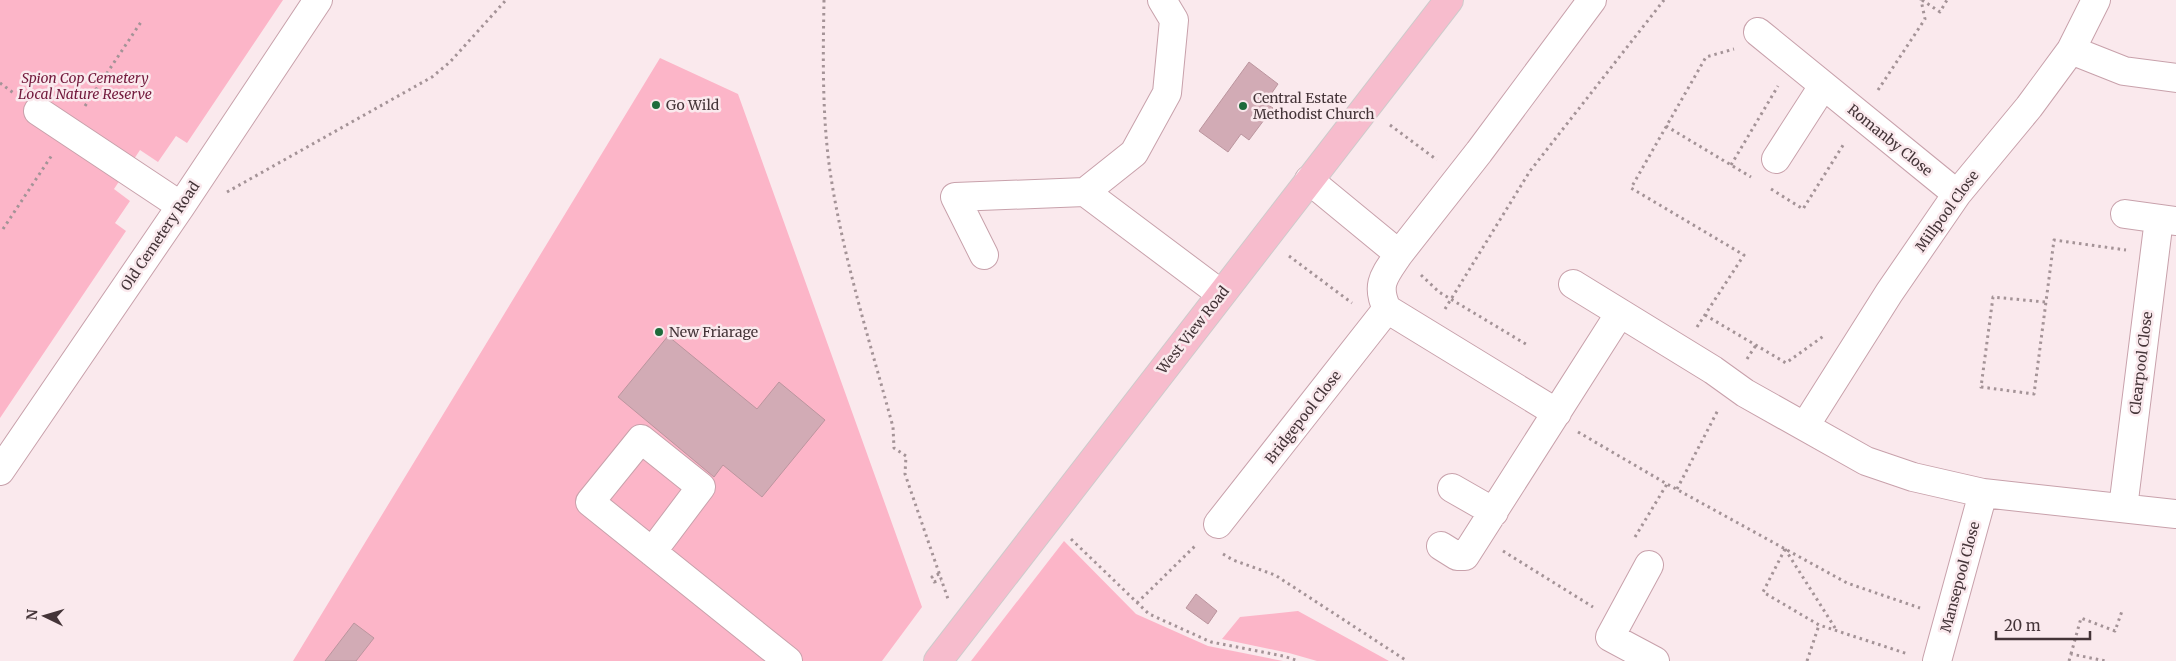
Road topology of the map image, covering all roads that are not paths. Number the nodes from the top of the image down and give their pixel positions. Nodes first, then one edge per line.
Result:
1 (318, 0) edge
2 (1162, 0) edge
3 (1450, 0) edge
4 (1592, 0) edge
5 (2096, 0) edge
6 (1758, 32) dead end
7 (2071, 50) junction
8 (2176, 78) edge
9 (1823, 86) junction
10 (38, 111) dead end
11 (1776, 159) dead end
12 (1309, 180) junction
13 (1084, 192) junction
14 (1957, 194) junction
15 (181, 206) junction
16 (2125, 214) dead end
17 (2167, 220) edge
18 (1398, 254) junction
19 (984, 255) dead end
20 (1573, 284) dead end
21 (1221, 294) junction
22 (1387, 309) junction
23 (1620, 313) junction
24 (1557, 413) junction
25 (1805, 426) junction
26 (0, 471) edge
27 (1452, 488) dead end
28 (1983, 493) junction
29 (2123, 508) junction
30 (1494, 512) junction
31 (2176, 514) edge
32 (1210, 532) road end
33 (1440, 546) dead end
34 (652, 552) dead end
35 (1649, 565) road end
36 (788, 661) edge
37 (938, 661) edge
38 (1655, 661) edge
39 (1937, 661) edge

1 - 15 street, Old Cemetery Road
2 - 13 street
3 - 12 main road, West View Road
4 - 18 street
5 - 7 street, Millpool Close
6 - 9 street, Romanby Close
7 - 8 street
7 - 14 street, Millpool Close
9 - 11 street
9 - 14 street, Romanby Close
10 - 15 street
12 - 18 street
12 - 21 main road, West View Road
13 - 19 street
13 - 21 street
14 - 25 street, Millpool Close
15 - 26 street, Old Cemetery Road
16 - 17 street
17 - 29 street, Clearpool Close
18 - 22 street
20 - 23 street
21 - 37 main road, West View Road
22 - 24 street
22 - 32 street, Bridgepool Close
23 - 24 street
23 - 25 street
24 - 30 street
25 - 28 street
27 - 30 street
28 - 29 street
28 - 39 street, Mansepool Close
29 - 31 street
30 - 33 street
34 - 36 street
35 - 38 street

